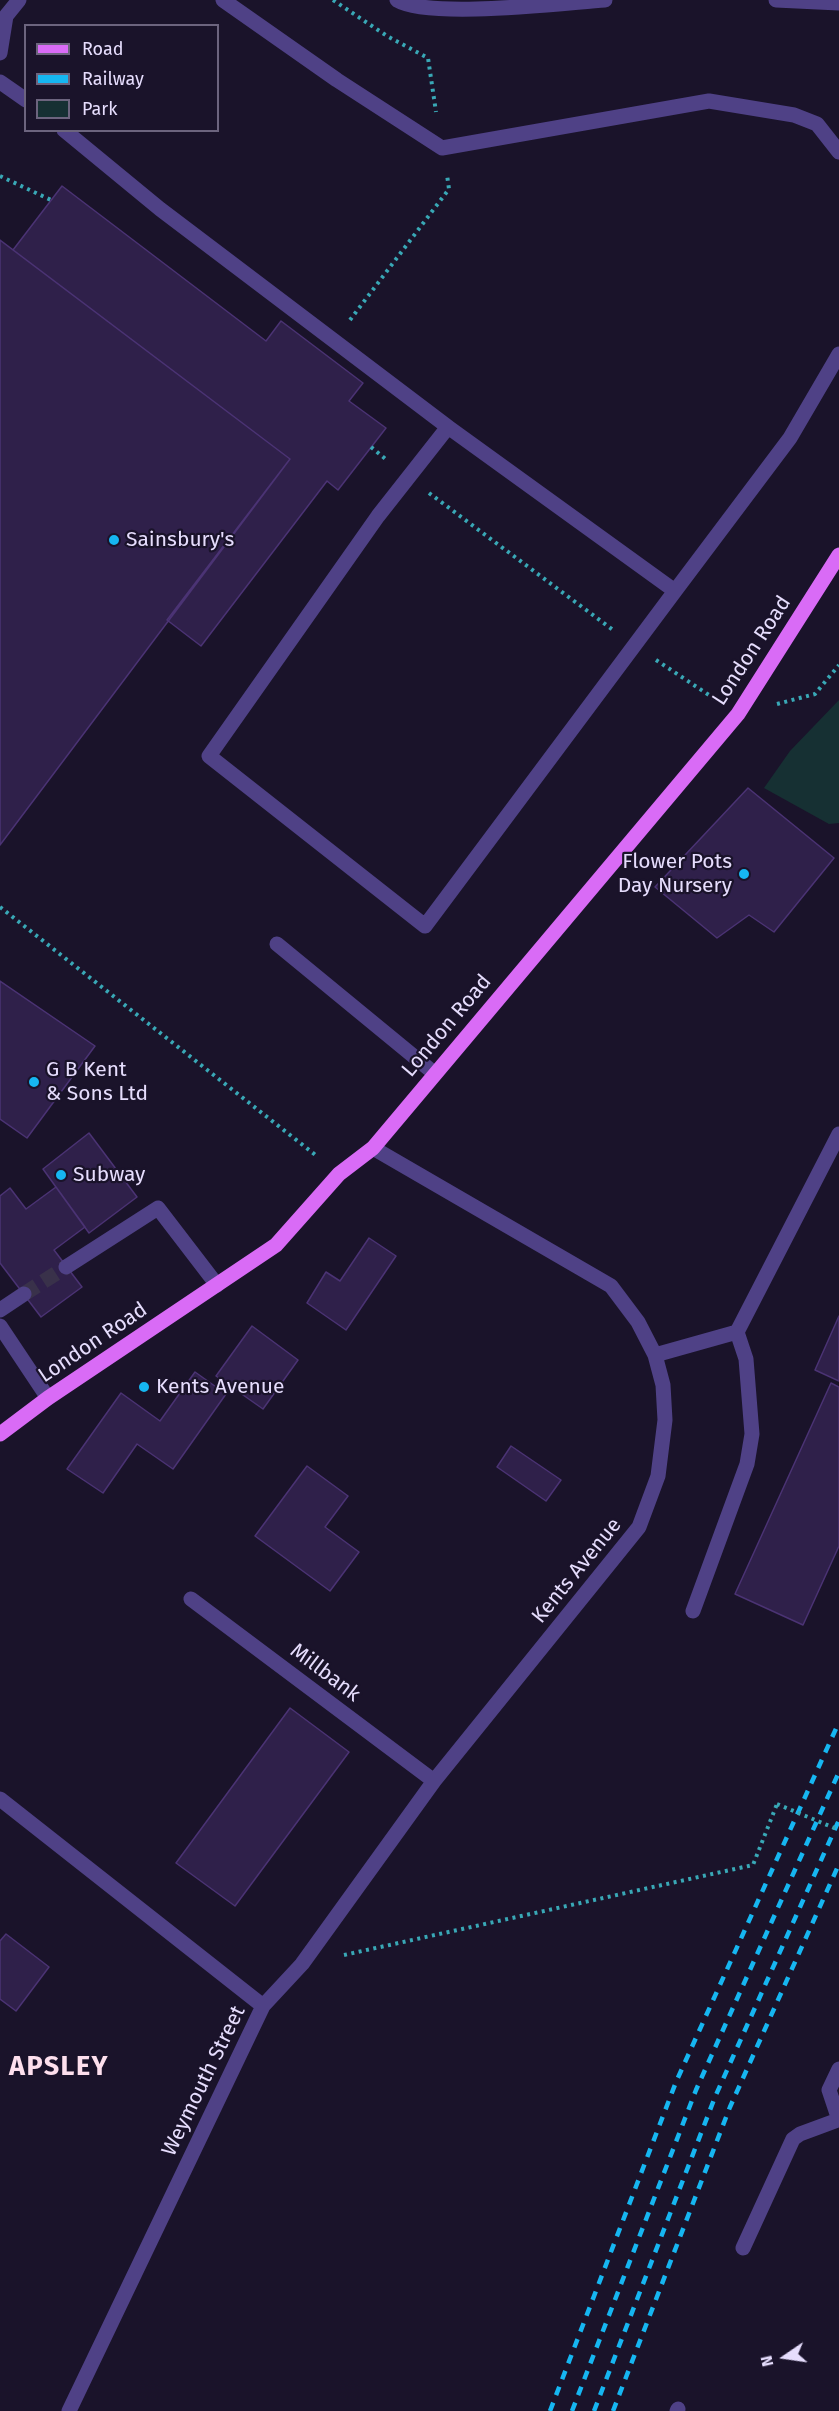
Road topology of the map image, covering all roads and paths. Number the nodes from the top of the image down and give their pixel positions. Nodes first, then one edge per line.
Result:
1 (18, 0) edge
2 (223, 0) edge
3 (333, 0) edge
4 (397, 0) edge
5 (605, 0) edge
6 (776, 0) edge
7 (835, 6) edge
8 (0, 53) edge
9 (0, 82) edge
10 (24, 99) edge
11 (66, 132) edge
12 (442, 148) junction
13 (839, 152) edge
14 (0, 176) edge
15 (51, 200) dead end
16 (335, 340) junction
17 (839, 354) edge
18 (448, 427) junction
19 (465, 521) dead end
20 (839, 555) edge
21 (675, 591) junction
22 (634, 645) junction
23 (839, 665) edge
24 (738, 714) junction
25 (0, 907) edge
26 (278, 944) dead end
27 (434, 1073) junction
28 (839, 1134) edge
29 (373, 1148) junction
30 (339, 1174) junction
31 (66, 1267) tunnel mouth
32 (217, 1285) junction
33 (24, 1294) tunnel mouth
34 (0, 1310) edge
35 (0, 1326) edge
36 (736, 1332) junction
37 (655, 1355) junction
38 (48, 1398) junction
39 (0, 1434) edge
40 (191, 1599) dead end
41 (693, 1611) dead end
42 (434, 1781) junction
43 (0, 1799) edge
44 (839, 1830) edge
45 (302, 1964) junction
46 (263, 2006) junction
47 (839, 2069) edge
48 (838, 2120) edge
49 (743, 2248) dead end
50 (69, 2411) edge

1 - 8 street
2 - 12 street
3 - 12 path
4 - 5 street
6 - 7 street
9 - 10 street
11 - 16 street
12 - 13 street
12 - 16 path
14 - 15 path
16 - 18 street
17 - 21 street
18 - 21 street
18 - 22 street
19 - 22 path
20 - 24 main road, London Road
21 - 22 street
22 - 24 path
23 - 24 path
24 - 27 main road, London Road
25 - 30 path
26 - 27 street
27 - 29 main road, London Road
28 - 36 street
29 - 30 main road, London Road
29 - 37 street, Kents Avenue
30 - 32 main road, London Road
31 - 32 street
32 - 38 main road, London Road
33 - 34 street
35 - 38 street
36 - 37 street
36 - 41 street
37 - 42 street, Kents Avenue
38 - 39 main road, London Road
40 - 42 street, Millbank
42 - 45 street, Kents Avenue
43 - 46 street, Weymouth Street
44 - 45 path, bridge
45 - 46 street, Kents Avenue
46 - 50 street, Weymouth Street
47 - 48 street
48 - 49 street

